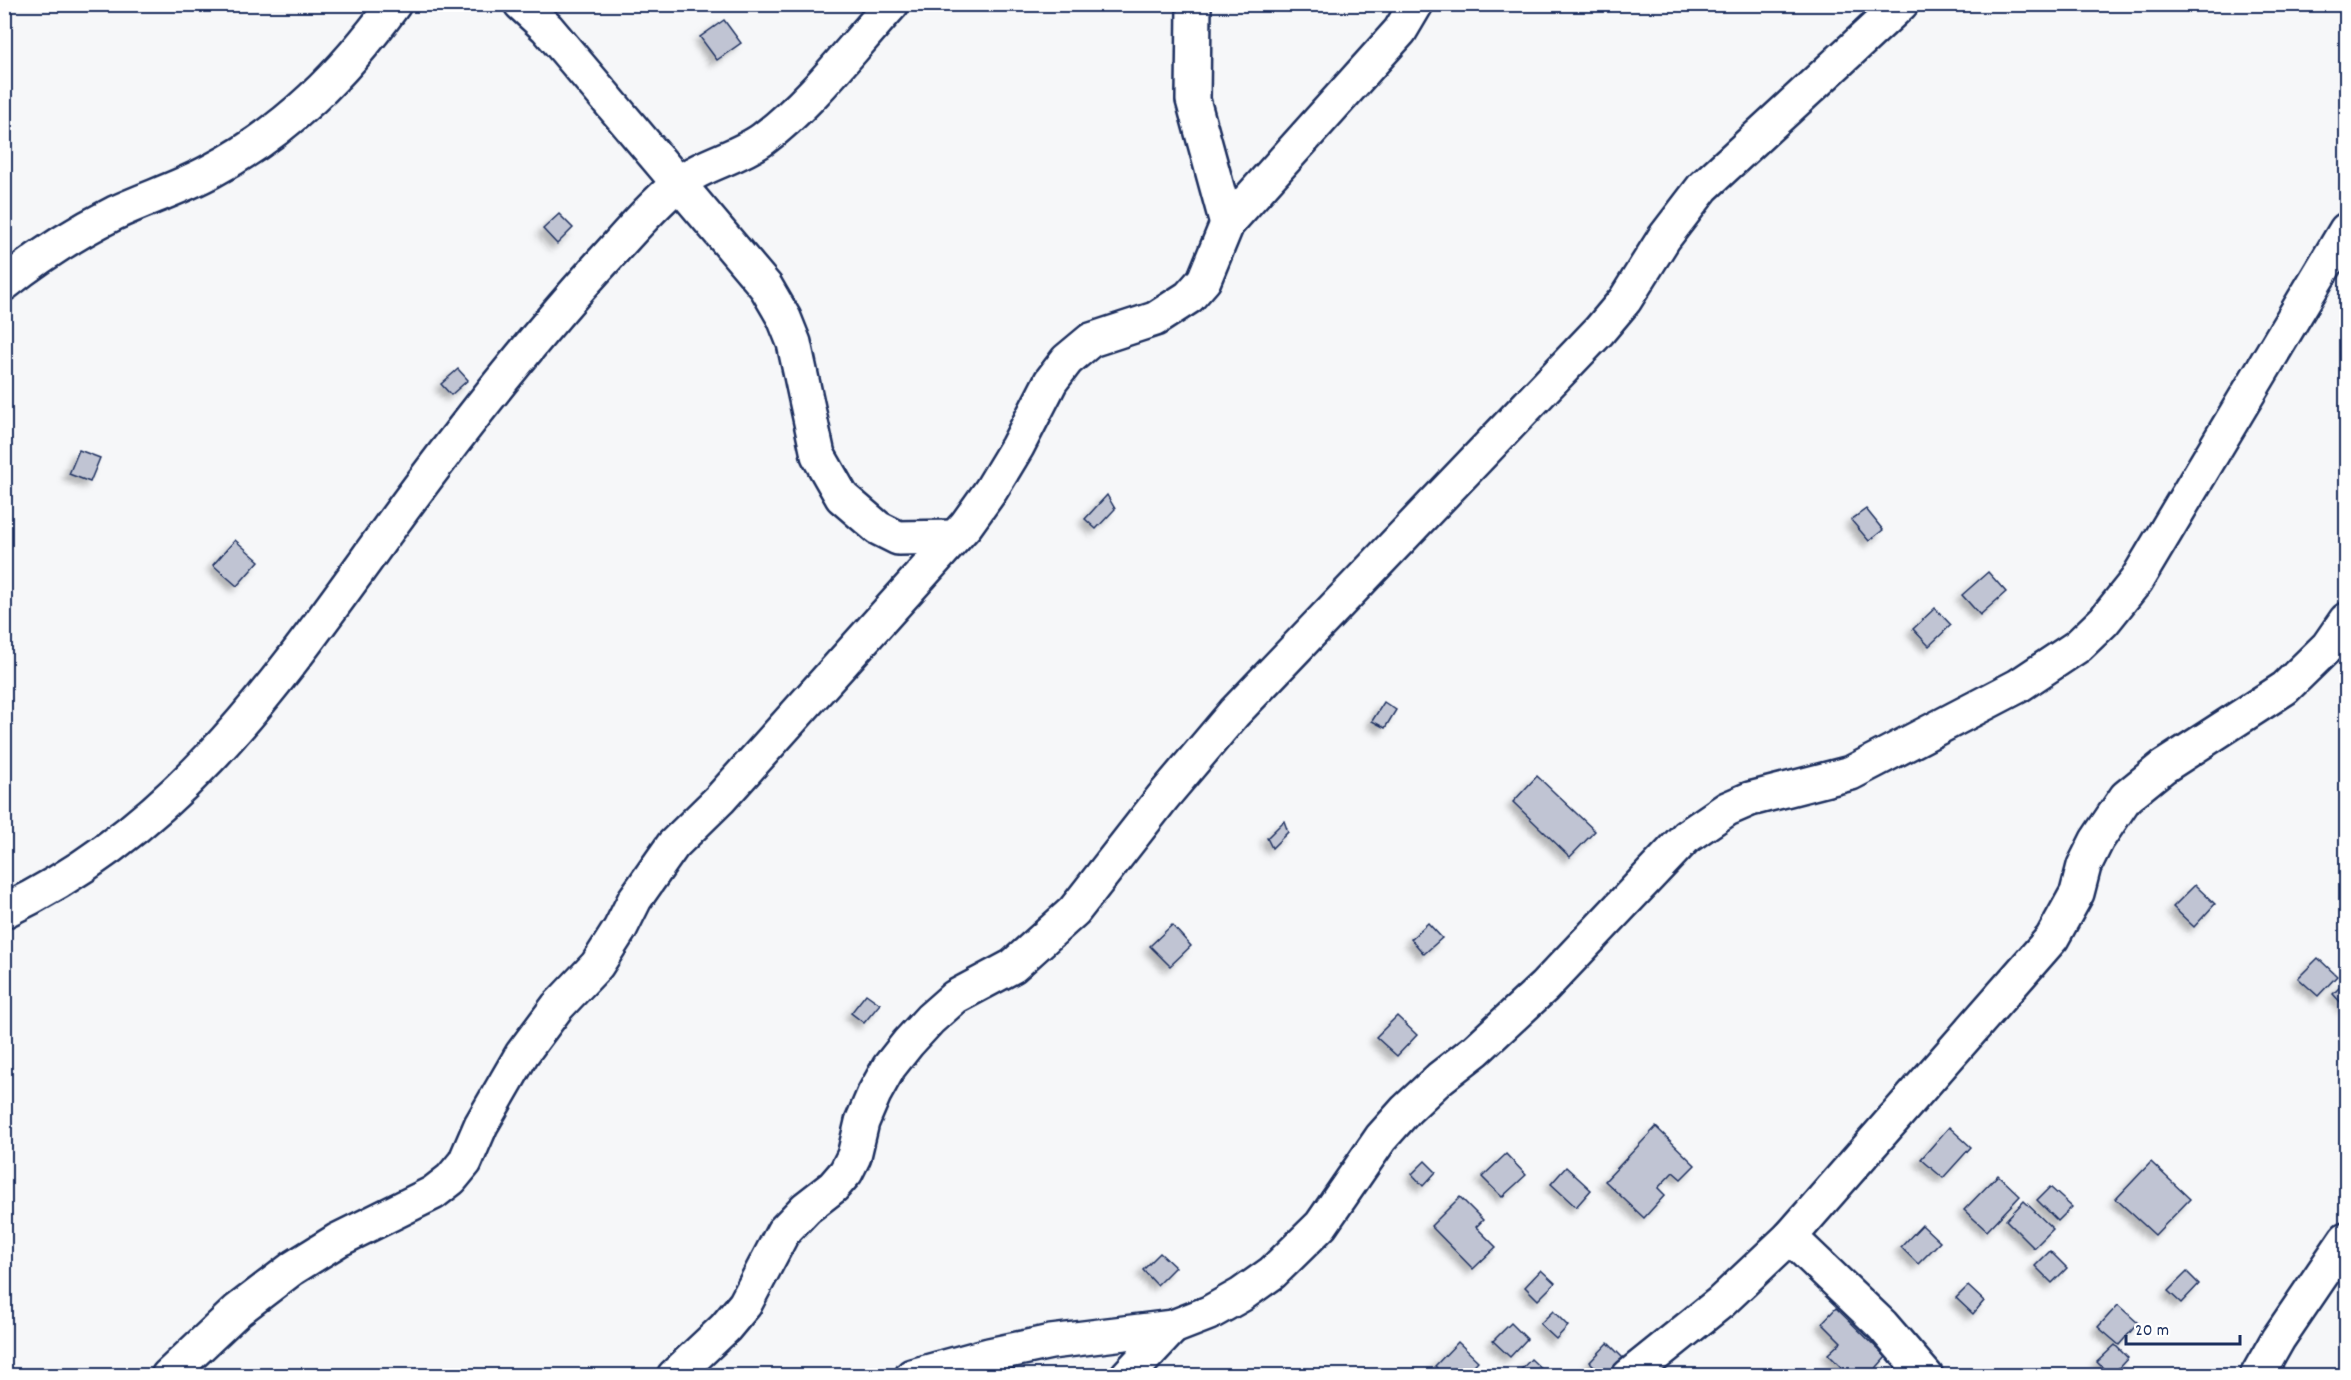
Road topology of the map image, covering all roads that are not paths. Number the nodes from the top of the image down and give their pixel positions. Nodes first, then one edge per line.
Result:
1 (394, 4) edge
2 (521, 4) edge
3 (892, 4) edge
4 (1194, 4) edge
5 (1416, 4) edge
6 (1901, 4) edge
7 (679, 182) junction
8 (1227, 224) junction
9 (2346, 230) edge
10 (4, 284) edge
11 (955, 537) junction
12 (2346, 620) edge
13 (4, 911) edge
14 (1790, 1237) junction
15 (2346, 1239) edge
16 (1173, 1327) junction
17 (168, 1376) edge
18 (674, 1376) edge
19 (912, 1376) edge
20 (1126, 1376) edge
21 (1629, 1376) edge
22 (1926, 1376) edge
23 (2258, 1376) edge

1 - 10 street
2 - 7 street
3 - 7 street
4 - 8 street
5 - 8 street
6 - 18 street
7 - 11 street
7 - 13 street
8 - 11 street
9 - 16 street
11 - 17 street
12 - 14 street
14 - 21 street
14 - 22 street
15 - 23 street
16 - 19 street
16 - 20 street

